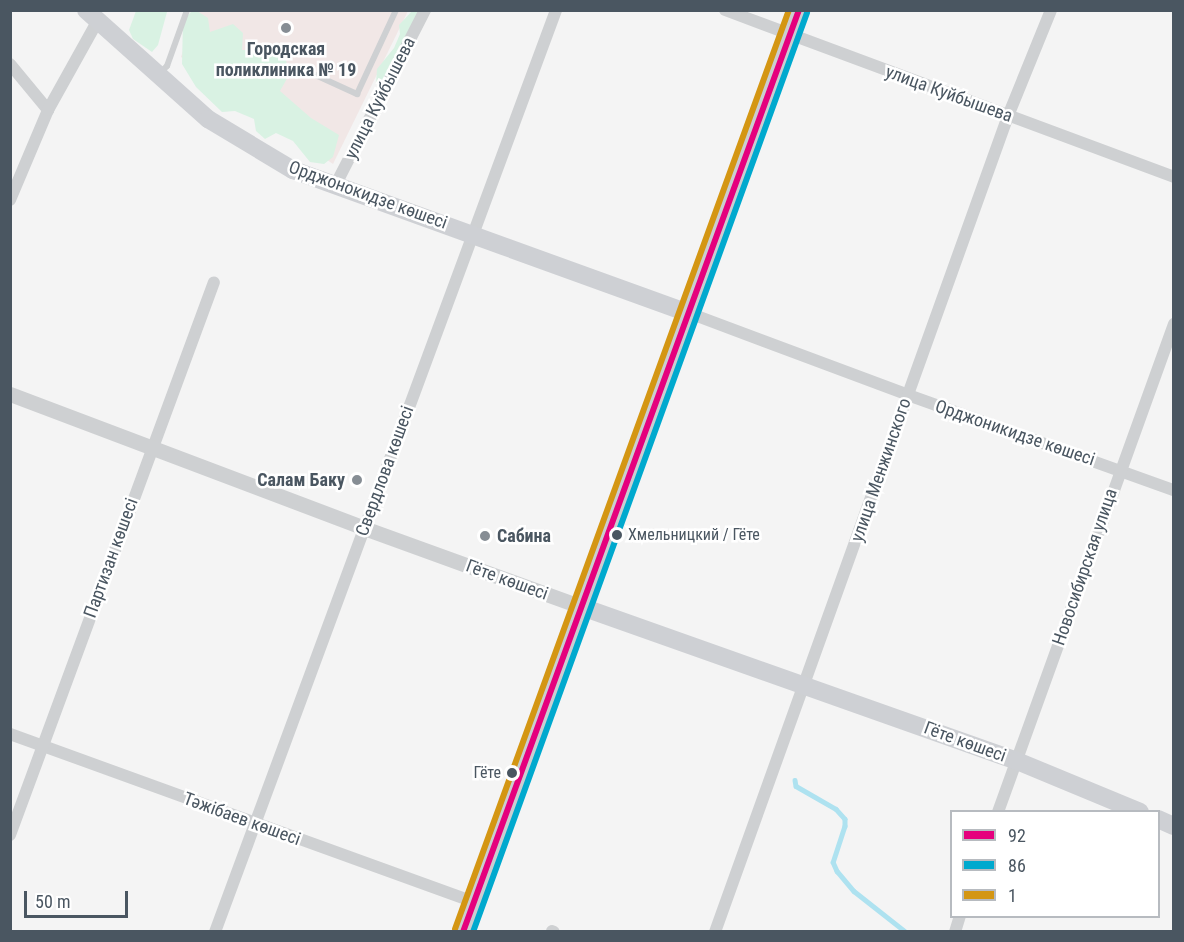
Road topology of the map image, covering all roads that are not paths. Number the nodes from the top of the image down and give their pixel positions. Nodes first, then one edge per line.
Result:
1 (187, 10) edge
2 (396, 10) edge
3 (425, 10) edge
4 (556, 10) edge
5 (725, 10) edge
6 (799, 10) edge
7 (1051, 10) edge
8 (92, 16) edge
9 (791, 36) junction
10 (10, 64) edge
11 (310, 73) dead end
12 (158, 75) junction
13 (48, 111) junction
14 (1008, 116) junction
15 (1173, 177) edge
16 (335, 186) junction
17 (10, 200) edge
18 (471, 233) junction
19 (214, 282) dead end
20 (689, 313) junction
21 (1173, 324) edge
22 (10, 394) edge
23 (908, 395) junction
24 (152, 448) junction
25 (1120, 469) junction
26 (1173, 490) edge
27 (364, 528) junction
28 (582, 607) junction
29 (805, 686) junction
30 (10, 734) edge
31 (42, 745) junction
32 (1017, 761) junction
33 (999, 810) edge
34 (1135, 810) edge
35 (254, 825) junction
36 (10, 834) edge
37 (474, 902) junction
38 (215, 932) edge
39 (463, 932) edge
40 (715, 932) edge

1 - 12 lane
2 - 11 lane
3 - 16 street, улица Куйбышева
4 - 18 street, Свердлова көшесі
5 - 9 street, улица Куйбышева
6 - 9 main road
7 - 14 street, улица Менжинского
8 - 12 main road, Орджонокидзе көшесі
8 - 13 street
9 - 14 street, улица Куйбышева
9 - 20 main road
10 - 13 street
12 - 16 main road, Орджонокидзе көшесі
13 - 17 street
14 - 15 street, улица Куйбышева
14 - 23 street, улица Менжинского
16 - 18 main road, Орджонокидзе көшесі
18 - 20 main road, Орджонокидзе көшесі
18 - 27 street, Свердлова көшесі
19 - 24 street, Партизан көшесі
20 - 23 street, Орджоникидзе көшесі
20 - 28 main road
21 - 25 street, Новосибирская улица
22 - 24 street, Гёте көшесі
23 - 25 street, Орджоникидзе көшесі
23 - 29 street, улица Менжинского
24 - 27 street, Гёте көшесі
24 - 31 street, Партизан көшесі
25 - 26 street, Орджоникидзе көшесі
25 - 32 street, Новосибирская улица
27 - 28 street, Гёте көшесі
27 - 35 street, Свердлова көшесі
28 - 29 main road, Гёте көшесі
28 - 37 main road
29 - 32 main road, Гёте көшесі
29 - 40 street, улица Менжинского
30 - 31 street, Тәжібаев көшесі
31 - 35 street, Тәжібаев көшесі
31 - 36 street, Партизан көшесі
32 - 33 street, Новосибирская улица
32 - 34 main road, Гёте көшесі
35 - 37 street, Тәжібаев көшесі
35 - 38 street, Свердлова көшесі
37 - 39 main road

